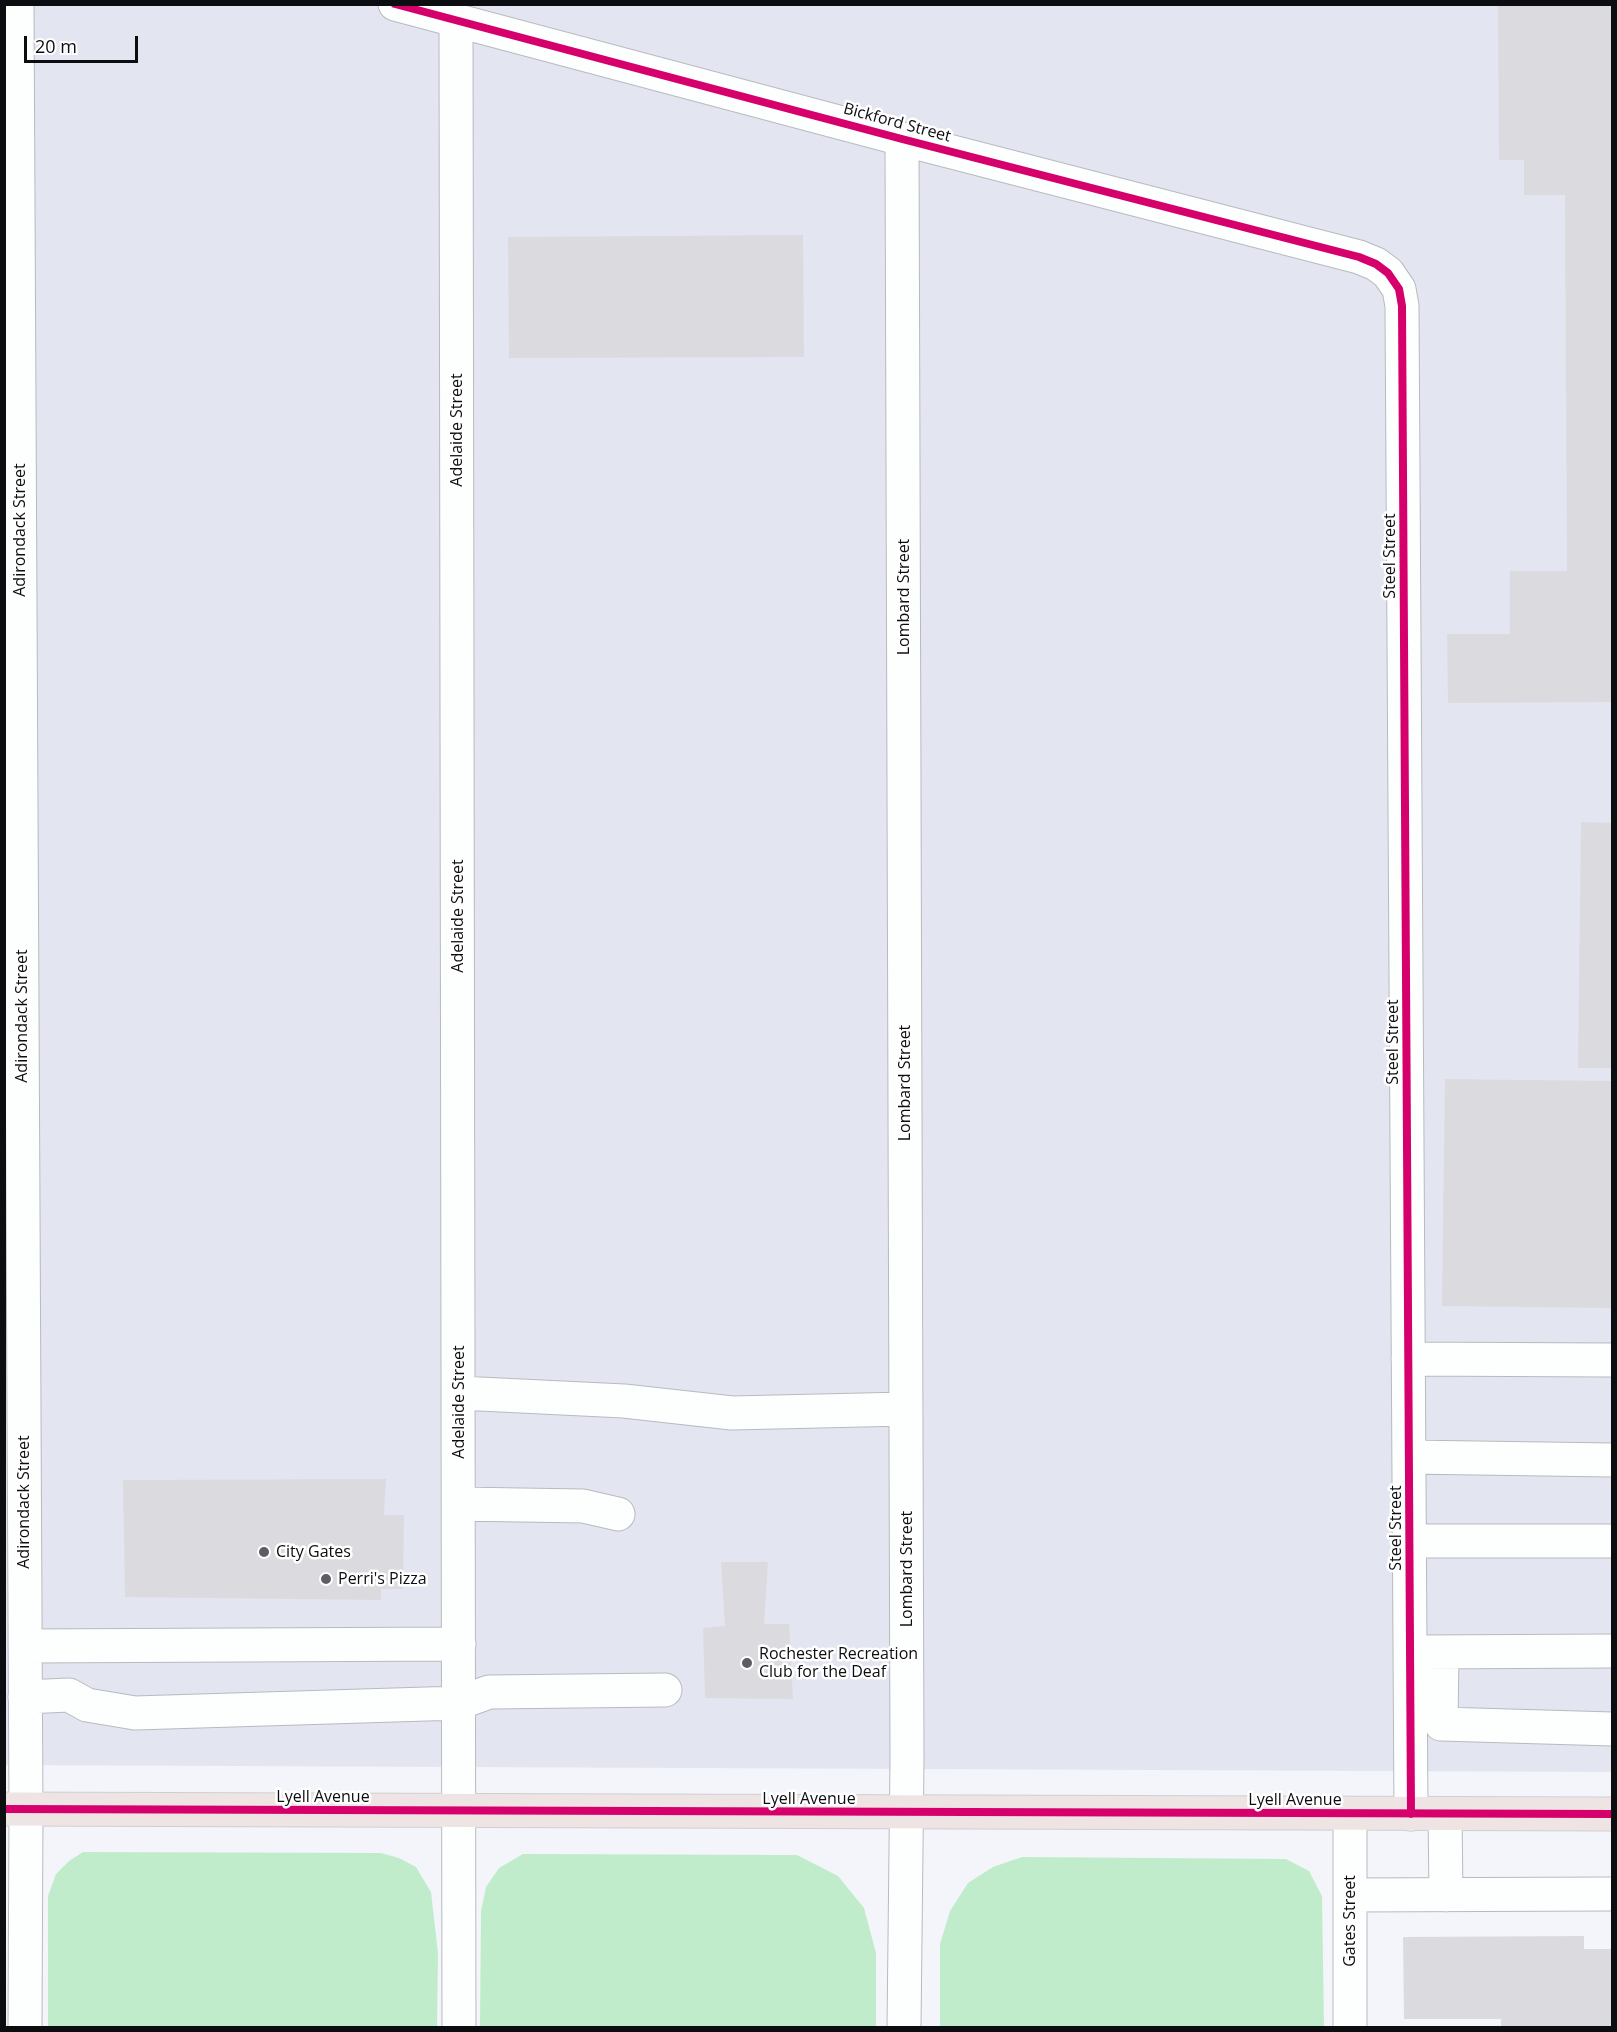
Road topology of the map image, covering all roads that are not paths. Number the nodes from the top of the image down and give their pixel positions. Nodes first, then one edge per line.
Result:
1 (17, 4) edge
2 (395, 4) edge
3 (456, 20) junction
4 (902, 139) junction
5 (1388, 273) joint
6 (11, 278) edge
7 (12, 689) edge
8 (13, 995) edge
9 (1408, 1359) junction
10 (1612, 1360) edge
11 (14, 1363) edge
12 (459, 1394) junction
13 (906, 1409) junction
14 (1409, 1457) junction
15 (1612, 1460) edge
16 (459, 1504) junction
17 (618, 1514) dead end
18 (1409, 1541) junction
19 (1612, 1541) edge
20 (459, 1644) junction
21 (25, 1646) junction
22 (1612, 1651) edge
23 (1410, 1652) junction
24 (1442, 1652) junction
25 (666, 1690) dead end
26 (25, 1697) junction
27 (459, 1702) junction
28 (1612, 1729) edge
29 (15, 1809) edge
30 (460, 1811) junction
31 (907, 1812) junction
32 (1350, 1814) junction
33 (1411, 1814) junction
34 (1445, 1814) junction
35 (1612, 1814) edge
36 (1612, 1894) edge
37 (1350, 1895) junction
38 (1446, 1895) junction
39 (25, 2028) edge
40 (459, 2028) edge
41 (904, 2028) edge
42 (1350, 2028) edge

1 - 6 street, Adirondack Street
2 - 3 street, Bickford Street
3 - 4 street, Bickford Street
3 - 12 street, Adelaide Street
4 - 5 street, Bickford Street
4 - 13 street, Lombard Street
5 - 9 street, Steel Street
6 - 7 street, Adirondack Street
7 - 8 street, Adirondack Street
8 - 11 street, Adirondack Street
9 - 10 street
9 - 14 street, Steel Street
11 - 21 street, Adirondack Street
12 - 13 street
12 - 16 street, Adelaide Street
13 - 31 street, Lombard Street
14 - 15 street
14 - 18 street, Steel Street
16 - 17 street
16 - 20 street, Adelaide Street
18 - 19 street
18 - 23 street, Steel Street
20 - 21 street
20 - 27 street, Adelaide Street
21 - 26 street, Adirondack Street
22 - 24 street
23 - 24 street
23 - 33 street, Steel Street
24 - 28 street
25 - 27 street
26 - 27 street
26 - 29 street, Adirondack Street
27 - 30 street, Adelaide Street
29 - 30 main road, Lyell Avenue
29 - 39 street, Adirondack Street
30 - 31 main road, Lyell Avenue
30 - 40 street, Adelaide Street
31 - 32 main road, Lyell Avenue
31 - 41 street, Lombard Street
32 - 33 main road, Lyell Avenue
32 - 37 street, Gates Street
33 - 34 main road, Lyell Avenue
34 - 35 main road, Lyell Avenue
34 - 38 street
36 - 38 street
37 - 38 street
37 - 42 street, Gates Street

